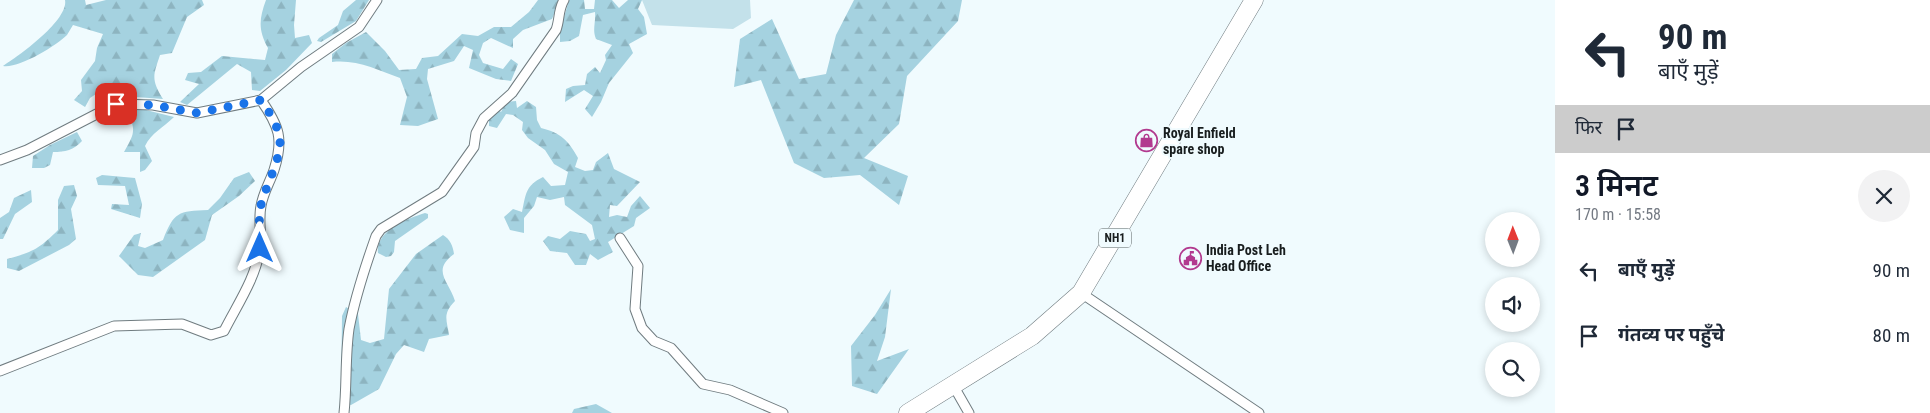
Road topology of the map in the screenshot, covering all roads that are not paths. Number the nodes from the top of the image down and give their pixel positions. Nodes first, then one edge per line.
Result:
1 (377, 0) edge
2 (564, 0) edge
3 (1254, 0) edge
4 (261, 100) junction
5 (0, 160) edge
6 (620, 238) dead end
7 (1081, 293) junction
8 (0, 371) edge
9 (953, 386) junction
10 (344, 413) edge
11 (783, 413) edge
12 (908, 413) edge
13 (969, 413) edge
14 (1259, 413) edge

1 - 4 street
2 - 10 street
3 - 7 highway, NH1
4 - 5 street
4 - 8 street
6 - 11 street
7 - 9 highway, NH1
7 - 14 street
9 - 12 highway, NH1
9 - 13 street

